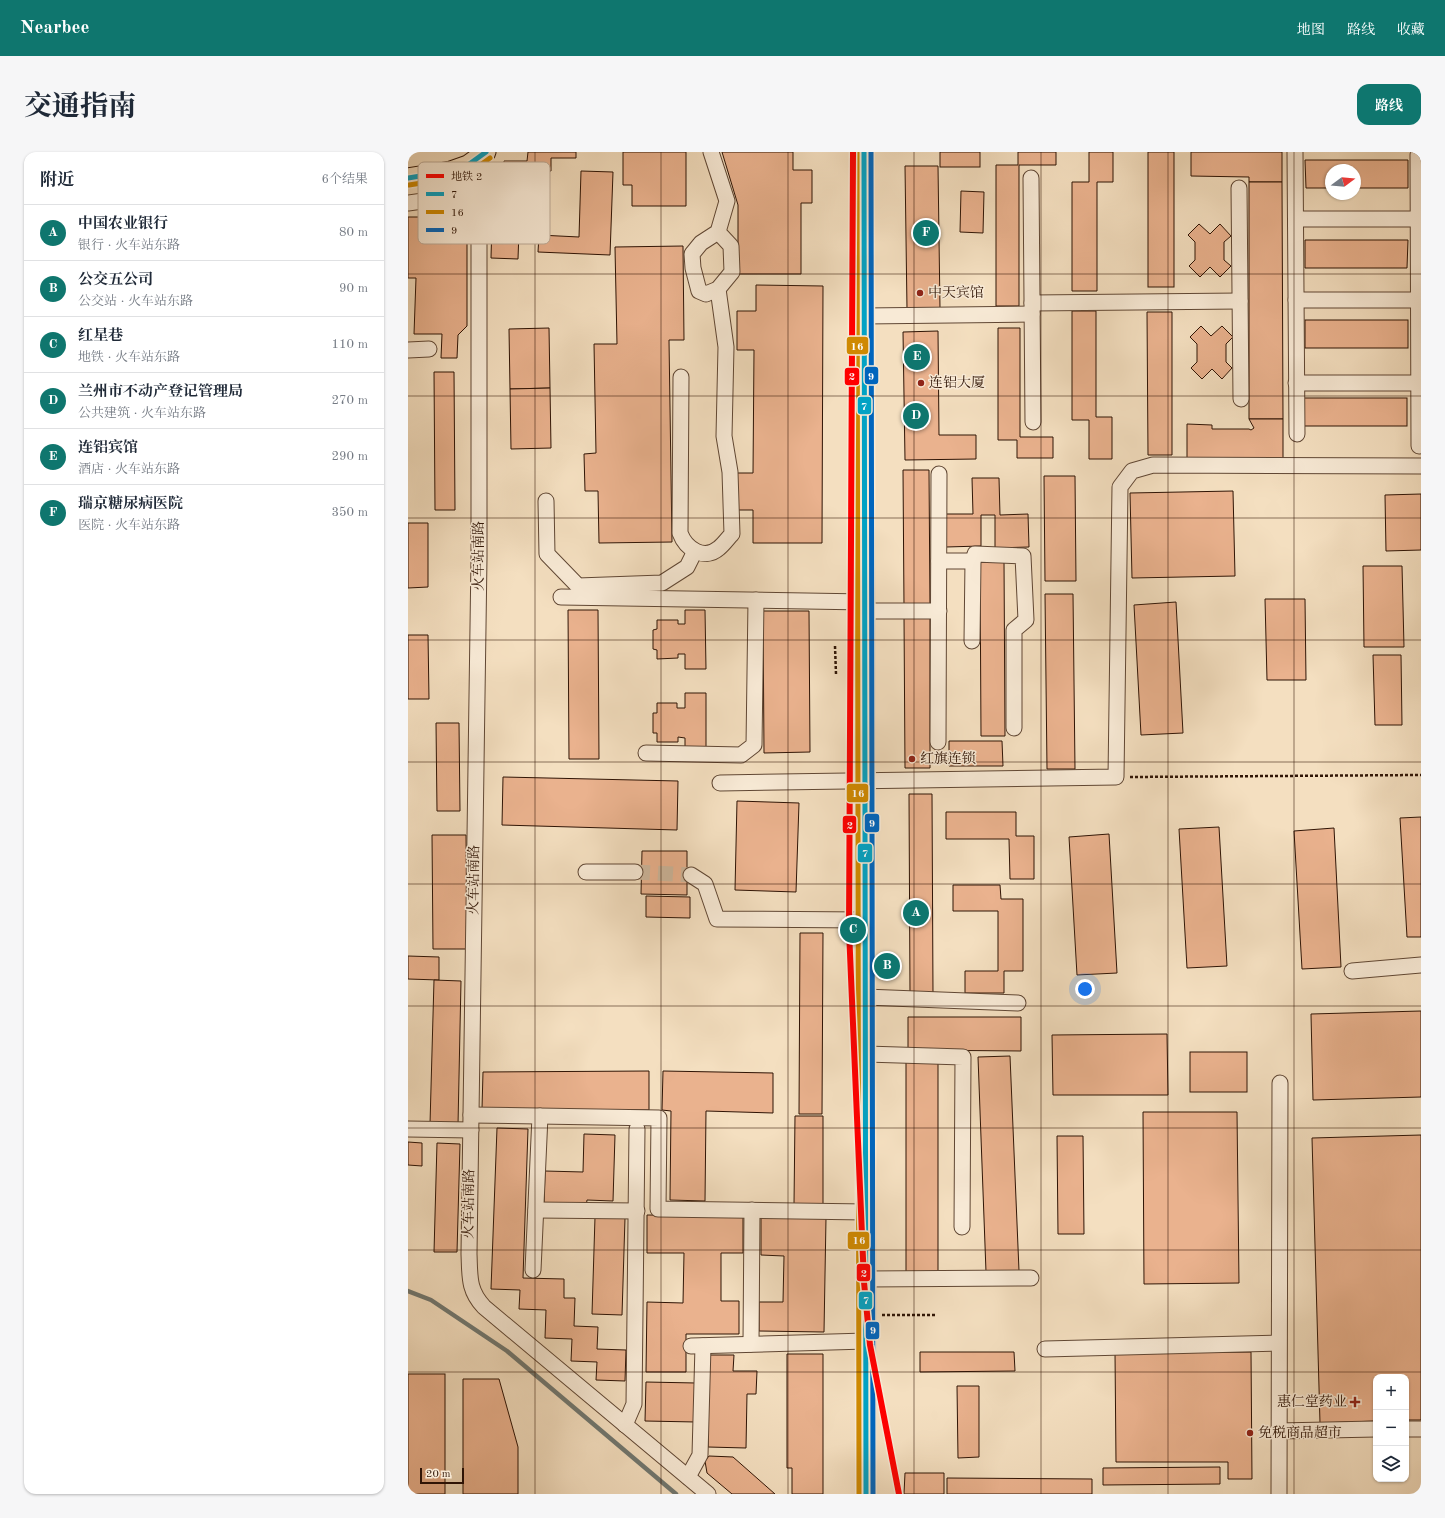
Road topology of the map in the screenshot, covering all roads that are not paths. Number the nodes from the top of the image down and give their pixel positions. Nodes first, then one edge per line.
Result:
1 (711, 152) edge
2 (864, 152) edge
3 (1296, 152) edge
4 (482, 154) edge
5 (1418, 155) dead end
6 (472, 162) edge
7 (418, 176) edge
8 (408, 178) edge
9 (1031, 178) dead end
10 (1239, 188) dead end
11 (418, 202) edge
12 (408, 204) edge
13 (1296, 219) junction
14 (1418, 219) junction
15 (718, 232) junction
16 (479, 244) edge
17 (718, 289) junction
18 (1296, 300) junction
19 (1420, 300) edge
20 (1240, 301) junction
21 (1032, 308) junction
22 (864, 316) junction
23 (408, 350) edge
24 (429, 350) dead end
25 (681, 377) dead end
26 (1296, 383) junction
27 (1419, 383) junction
28 (1241, 399) dead end
29 (1033, 422) dead end
30 (1297, 434) dead end
31 (1419, 446) dead end
32 (1421, 466) edge
33 (939, 474) dead end
34 (546, 500) dead end
35 (694, 551) junction
36 (973, 561) junction
37 (939, 562) junction
38 (561, 597) dead end
39 (756, 600) junction
40 (865, 606) junction
41 (939, 610) junction
42 (972, 641) dead end
43 (1014, 728) dead end
44 (938, 742) dead end
45 (646, 753) dead end
46 (865, 782) junction
47 (720, 783) dead end
48 (586, 872) dead end
49 (635, 872) tunnel mouth
50 (691, 874) tunnel mouth
51 (865, 920) junction
52 (1421, 965) edge
53 (1352, 970) dead end
54 (865, 997) junction
55 (1018, 1003) dead end
56 (866, 1054) junction
57 (1280, 1083) dead end
58 (540, 1116) junction
59 (471, 1122) junction
60 (408, 1129) edge
61 (638, 1129) dead end
62 (536, 1210) junction
63 (752, 1210) junction
64 (636, 1211) junction
65 (866, 1212) junction
66 (962, 1227) dead end
67 (533, 1270) dead end
68 (1031, 1278) dead end
69 (866, 1279) junction
70 (866, 1341) junction
71 (1278, 1343) junction
72 (751, 1344) junction
73 (1045, 1349) dead end
74 (625, 1425) junction
75 (1409, 1429) edge
76 (1421, 1429) edge
77 (1373, 1430) edge
78 (1278, 1431) junction
79 (688, 1477) junction
80 (708, 1494) edge
81 (866, 1494) edge
82 (1279, 1494) edge

1 - 15 street
2 - 22 main road
3 - 13 street
4 - 6 main road, 火车站南路
5 - 14 street
7 - 8 main road, 火车站南路
9 - 21 street
10 - 20 street
11 - 12 street
13 - 14 street
13 - 18 street
14 - 19 street
15 - 17 street
15 - 17 street
16 - 59 street, 火车站南路
17 - 35 street
18 - 19 street
18 - 26 street
19 - 27 street
20 - 21 street
20 - 28 street
21 - 22 street
21 - 29 street
22 - 40 main road
23 - 24 street
25 - 35 street
26 - 27 street
26 - 30 street
27 - 31 street
32 - 46 street
33 - 37 street
34 - 35 street
36 - 37 street
36 - 42 street
36 - 43 street
37 - 41 street
38 - 39 street
39 - 40 street
39 - 45 street
40 - 41 street
40 - 46 main road
41 - 44 street
46 - 47 street
46 - 51 main road
48 - 49 street
50 - 51 street
51 - 54 main road
52 - 53 street
54 - 55 street
54 - 56 main road
56 - 65 main road
56 - 66 street
57 - 71 street
58 - 59 street
58 - 62 street
58 - 63 street
59 - 60 street
59 - 74 street, 火车站南路
61 - 64 street
62 - 64 street
62 - 67 street
63 - 65 street
63 - 72 street
64 - 74 street
65 - 69 main road
68 - 69 street
69 - 70 main road
70 - 72 street
70 - 81 main road
71 - 73 street
71 - 78 street
72 - 79 street
74 - 79 street, 火车站南路
75 - 76 street
77 - 78 street
78 - 82 street
79 - 80 street, 火车站南路

